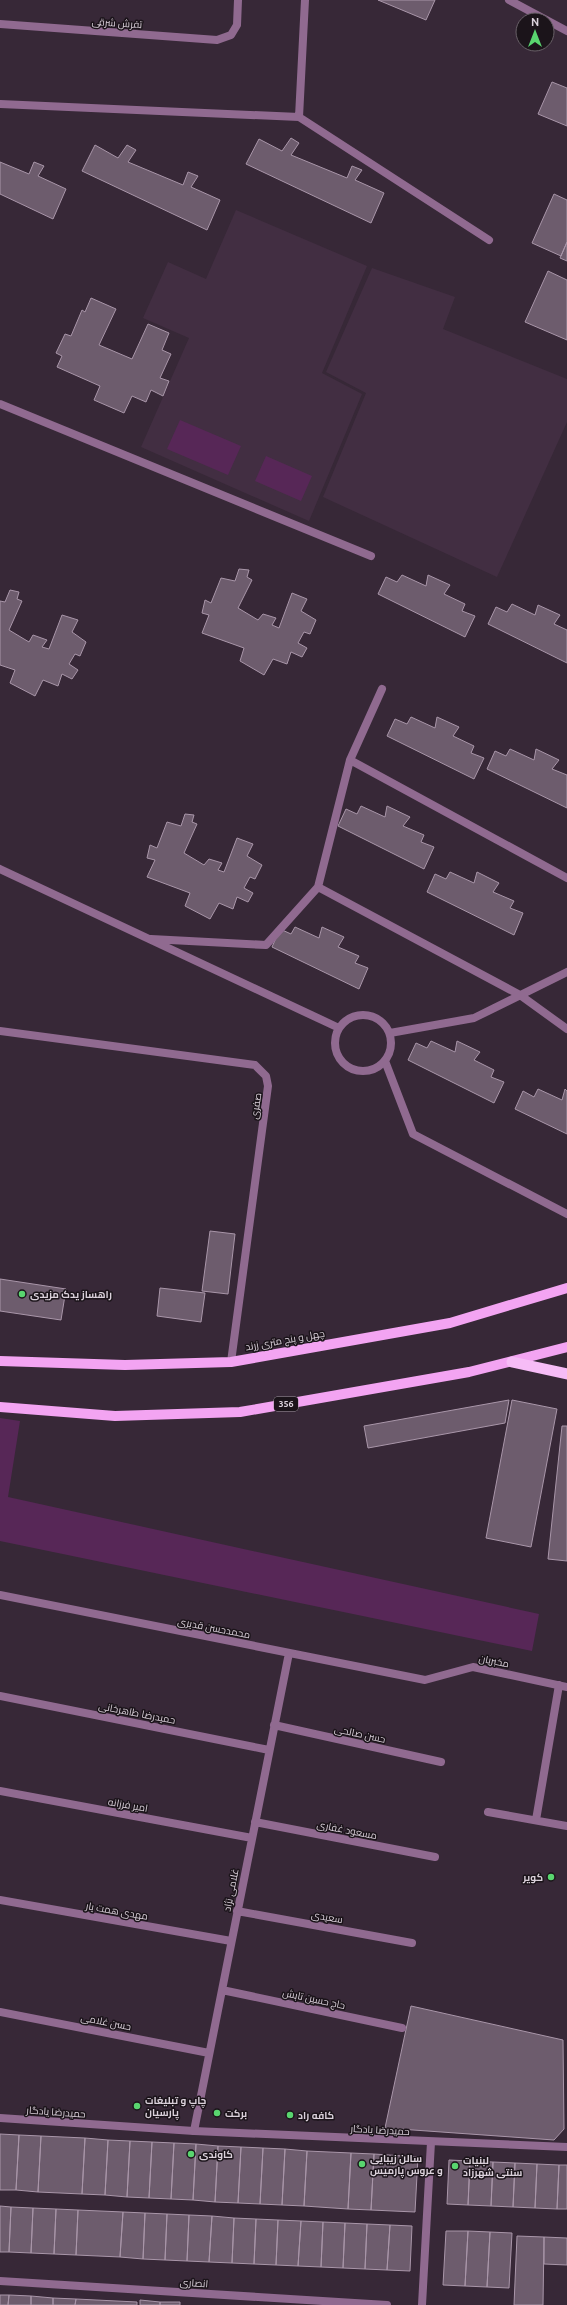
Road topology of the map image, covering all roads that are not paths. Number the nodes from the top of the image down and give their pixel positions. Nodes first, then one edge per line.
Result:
1 (238, 0) edge
2 (306, 0) edge
3 (509, 0) edge
4 (0, 24) edge
5 (567, 31) edge
6 (0, 104) edge
7 (300, 117) junction
8 (489, 240) dead end
9 (0, 404) edge
10 (371, 556) dead end
11 (382, 689) dead end
12 (350, 760) junction
13 (0, 869) edge
14 (567, 878) edge
15 (318, 887) junction
16 (151, 939) junction
17 (567, 972) edge
18 (520, 995) junction
19 (339, 1028) junction
20 (567, 1029) edge
21 (0, 1031) edge
22 (390, 1033) junction
23 (385, 1061) junction
24 (567, 1214) edge
25 (567, 1288) edge
26 (567, 1294) edge
27 (544, 1296) junction
28 (567, 1346) edge
29 (0, 1361) edge
30 (231, 1362) junction
31 (512, 1362) junction
32 (567, 1374) edge
33 (0, 1407) edge
34 (0, 1595) edge
35 (289, 1653) junction
36 (425, 1680) joint
37 (563, 1686) edge
38 (0, 1696) edge
39 (274, 1725) junction
40 (269, 1750) junction
41 (441, 1762) dead end
42 (0, 1791) edge
43 (488, 1812) dead end
44 (536, 1820) junction
45 (255, 1822) junction
46 (567, 1826) edge
47 (252, 1838) junction
48 (436, 1857) dead end
49 (0, 1900) edge
50 (237, 1911) junction
51 (232, 1941) junction
52 (412, 1943) dead end
53 (222, 1990) junction
54 (0, 2012) edge
55 (402, 2028) dead end
56 (209, 2053) junction
57 (0, 2118) edge
58 (194, 2131) junction
59 (431, 2142) junction
60 (567, 2148) edge
61 (0, 2281) edge
62 (387, 2305) edge
63 (422, 2305) edge

1 - 4 street, تفرش شرقی
2 - 7 street
3 - 5 street
6 - 7 street
7 - 8 street
9 - 10 street
11 - 12 street
12 - 14 street
12 - 15 street
13 - 16 street
15 - 16 street
15 - 18 street
16 - 19 street
17 - 18 street
18 - 20 street
18 - 22 street
19 - 22 street
19 - 23 street
21 - 30 street, صفری
22 - 23 street
23 - 24 street
25 - 27 main road, چهل و پنج متری زرند
26 - 27 main road
27 - 30 main road, چهل و پنج متری زرند
28 - 31 main road, 356
29 - 30 main road, چهل و پنج متری زرند
31 - 32 highway
31 - 33 main road, 356
34 - 35 street, محمدحسن قدیری
35 - 36 street, محمدحسن قدیری
35 - 39 street, غلامی نژاد
36 - 37 street, مخبریان
37 - 44 street, مخبریان
38 - 40 street, حمیدرضا طاهرخانی
39 - 40 street, غلامی نژاد
39 - 41 street, حسن صالحی
40 - 45 street, غلامی نژاد
42 - 47 street, امیر فرزانه
43 - 44 street
44 - 46 street
45 - 47 street, غلامی نژاد
45 - 48 street, مسعود غفاری
47 - 50 street, غلامی نژاد
49 - 51 street, مهدی همت یار
50 - 51 street, غلامی نژاد
50 - 52 street, سعيدی
51 - 53 street, غلامی نژاد
53 - 55 street, حاج حسین تابش
53 - 56 street, غلامی نژاد
54 - 56 street, حسن غلامی
56 - 58 street, غلامی نژاد
57 - 58 street, حمیدرضا یادگار
58 - 59 street, حمیدرضا یادگار
59 - 60 street, حمیدرضا یادگار
59 - 63 street
61 - 62 street, انصاری

